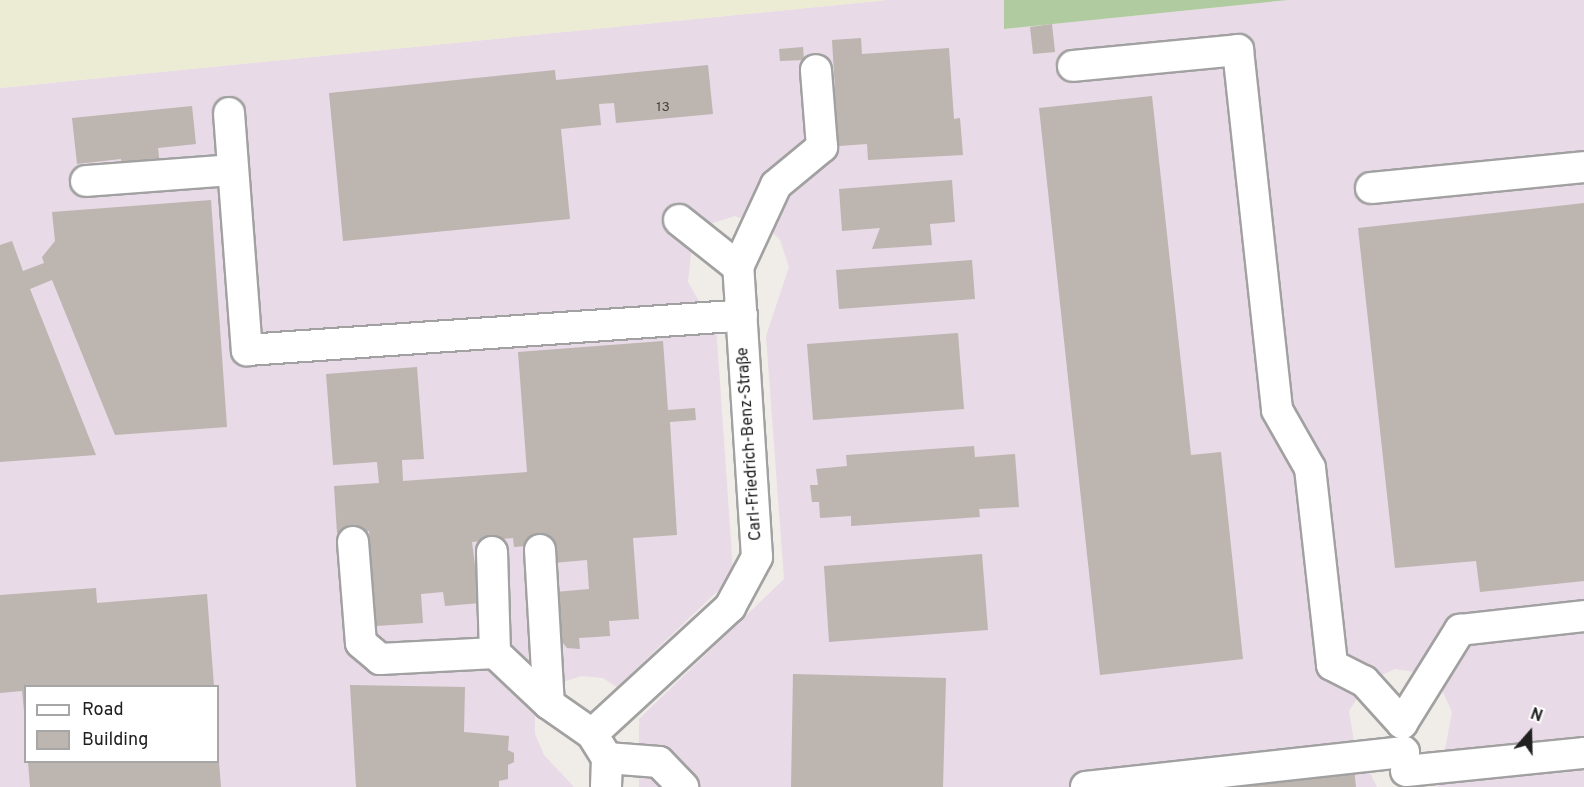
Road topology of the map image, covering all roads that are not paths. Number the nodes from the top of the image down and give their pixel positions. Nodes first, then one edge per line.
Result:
1 (1073, 66) dead end
2 (816, 70) dead end
3 (229, 113) dead end
4 (1584, 167) edge
5 (233, 170) junction
6 (86, 182) dead end
7 (1371, 188) dead end
8 (679, 220) dead end
9 (738, 267) junction
10 (742, 315) junction
11 (353, 542) dead end
12 (540, 550) dead end
13 (492, 552) dead end
14 (1584, 616) edge
15 (495, 653) junction
16 (549, 704) junction
17 (1402, 723) junction
18 (1584, 753) edge
19 (602, 760) edge
20 (1406, 770) edge
21 (683, 787) edge
22 (1086, 787) edge

1 - 17 street
2 - 9 street
3 - 5 street
4 - 7 street
5 - 6 street
5 - 10 street
8 - 9 street
9 - 10 street, Carl-Friedrich-Benz-Straße
10 - 19 street, Carl-Friedrich-Benz-Straße
11 - 15 street
12 - 16 street
13 - 15 street
14 - 17 street
15 - 16 street
16 - 19 street
17 - 20 street
18 - 20 street
19 - 21 street
20 - 22 street

